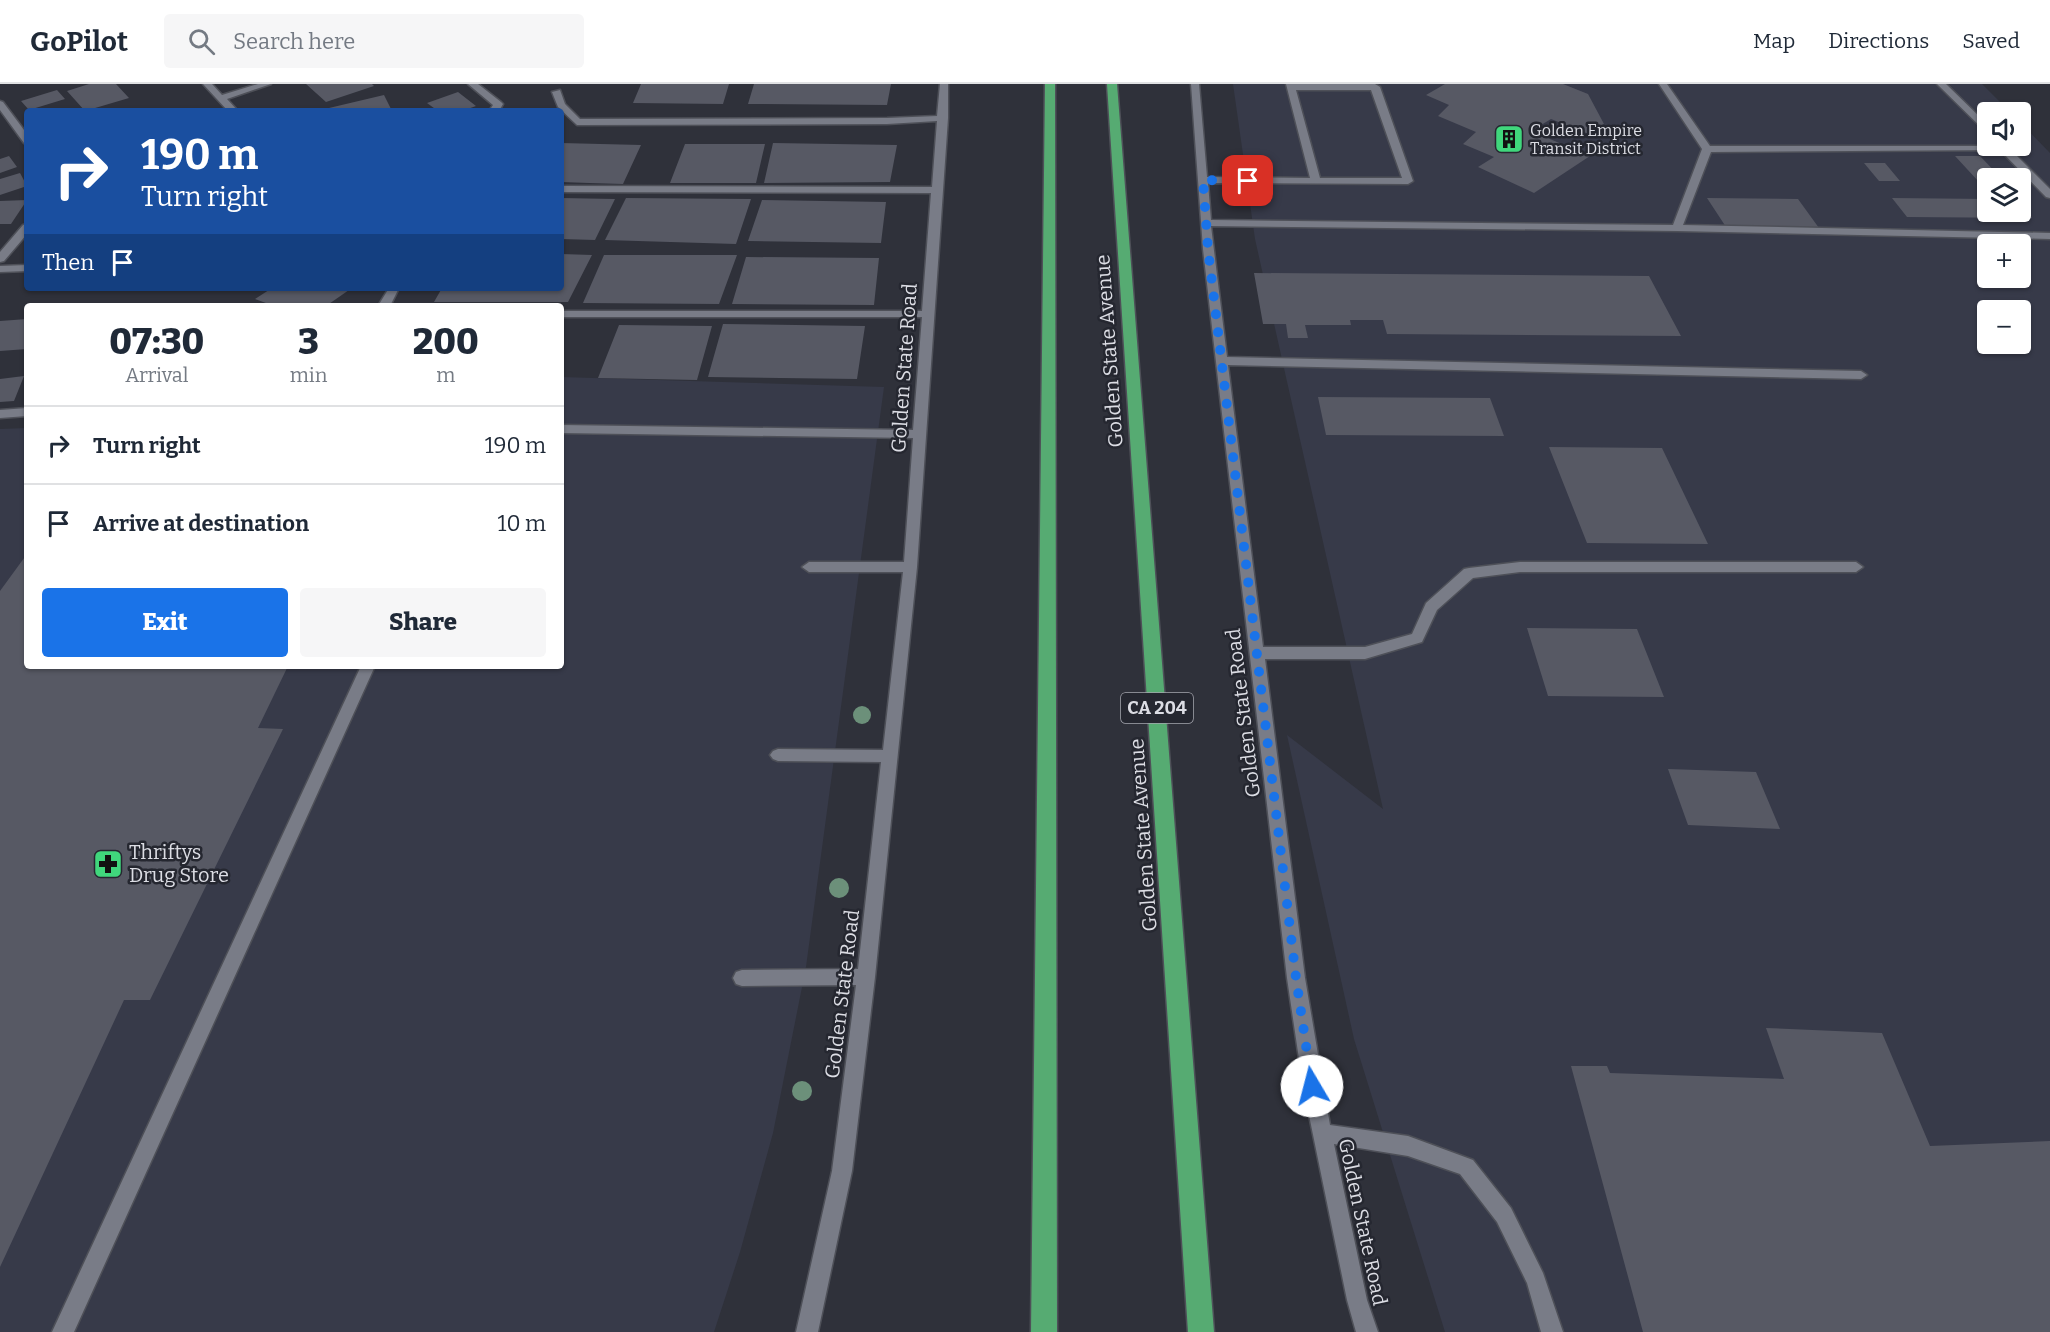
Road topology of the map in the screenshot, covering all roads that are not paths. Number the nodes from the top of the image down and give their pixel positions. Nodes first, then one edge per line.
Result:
1 (207, 84) edge
2 (267, 84) edge
3 (472, 84) edge
4 (944, 84) edge
5 (1050, 84) edge
6 (1112, 84) edge
7 (1195, 84) edge
8 (1663, 84) edge
9 (1941, 84) edge
10 (1290, 85) edge
11 (557, 92) dead end
12 (221, 98) junction
13 (0, 104) edge
14 (230, 108) edge
15 (496, 108) edge
16 (564, 108) edge
17 (564, 108) edge
18 (943, 118) junction
19 (1977, 120) edge
20 (24, 137) edge
21 (1977, 146) edge
22 (1707, 149) junction
23 (2012, 156) edge
24 (1203, 180) junction
25 (1316, 181) junction
26 (564, 189) edge
27 (938, 190) junction
28 (2050, 195) edge
29 (1206, 223) junction
30 (1677, 228) junction
31 (24, 231) edge
32 (2050, 236) edge
33 (0, 259) edge
34 (24, 268) edge
35 (0, 269) edge
36 (564, 314) edge
37 (929, 314) junction
38 (1222, 361) junction
39 (1861, 375) dead end
40 (24, 412) edge
41 (0, 414) edge
42 (564, 429) edge
43 (920, 434) junction
44 (808, 567) dead end
45 (910, 567) junction
46 (1856, 567) dead end
47 (1257, 653) junction
48 (367, 669) edge
49 (778, 755) dead end
50 (890, 756) junction
51 (866, 977) junction
52 (742, 978) dead end
53 (1322, 1133) junction
54 (63, 1332) edge
55 (807, 1332) edge
56 (1044, 1332) edge
57 (1201, 1332) edge
58 (1366, 1332) edge
59 (1552, 1332) edge

1 - 12 street
2 - 12 street
3 - 15 street
4 - 18 street, Golden State Road
5 - 56 highway
6 - 57 highway, Golden State Avenue / CA 204
7 - 24 street, Golden State Road
8 - 22 street
9 - 19 street
10 - 25 street
10 - 25 street
11 - 17 street
12 - 14 street
13 - 20 street
16 - 18 street
18 - 27 street, Golden State Road
21 - 22 street
22 - 30 street
23 - 28 street
24 - 25 street
24 - 29 street, Golden State Road
26 - 27 street
27 - 37 street, Golden State Road
29 - 30 street
29 - 38 street, Golden State Road
30 - 32 street
31 - 33 street
34 - 35 street
36 - 37 street
37 - 43 street, Golden State Road
38 - 39 street
38 - 47 street, Golden State Road
40 - 41 street
42 - 43 street
43 - 45 street, Golden State Road
44 - 45 street
45 - 50 street, Golden State Road
46 - 47 street
47 - 53 street, Golden State Road
48 - 54 street
49 - 50 street
50 - 51 street, Golden State Road
51 - 52 street
51 - 55 street, Golden State Road
53 - 58 street, Golden State Road
53 - 59 street

